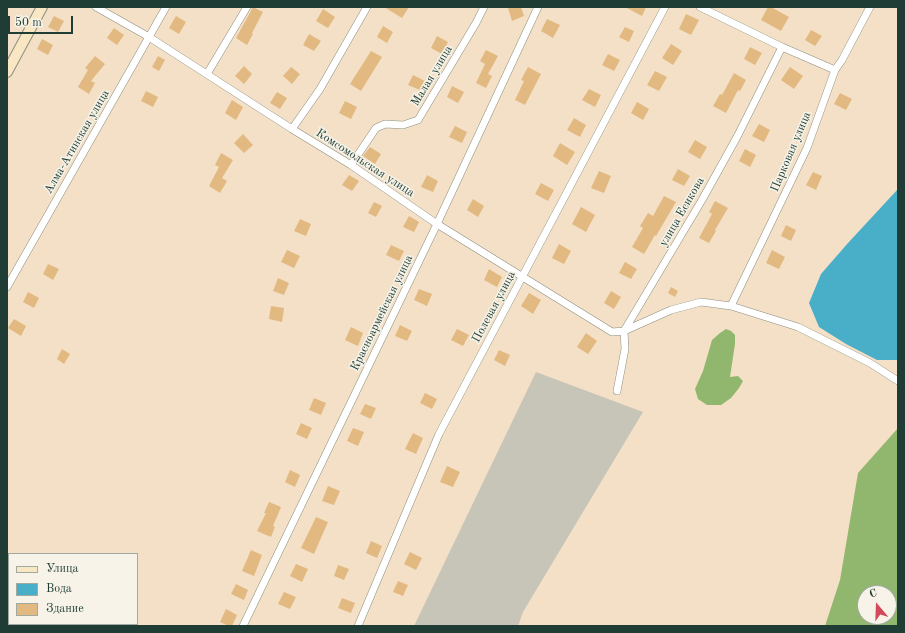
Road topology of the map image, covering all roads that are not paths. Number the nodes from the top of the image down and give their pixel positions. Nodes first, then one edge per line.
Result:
1 (42, 7) edge
2 (96, 7) edge
3 (166, 7) edge
4 (247, 7) edge
5 (367, 7) edge
6 (484, 7) edge
7 (538, 7) edge
8 (665, 7) edge
9 (700, 7) edge
10 (870, 7) edge
11 (150, 37) junction
12 (782, 47) junction
13 (835, 70) junction
14 (7, 72) edge
15 (207, 74) junction
16 (292, 129) junction
17 (351, 165) junction
18 (438, 224) junction
19 (522, 276) junction
20 (7, 287) edge
21 (731, 306) junction
22 (624, 331) junction
23 (898, 381) edge
24 (617, 391) dead end
25 (244, 626) edge
26 (358, 626) edge

1 - 14 street
2 - 11 street, Комсомольская улица
3 - 11 street, Алма-Атинская улица
4 - 15 street
5 - 16 street
6 - 17 street, Малая улица
7 - 18 street, Красноармейская улица
8 - 19 street, Полевая улица
9 - 12 street
10 - 13 street, Парковая улица
11 - 15 street, Комсомольская улица
11 - 20 street, Алма-Атинская улица
12 - 13 street
12 - 22 street, улица Есикова
13 - 21 street, Парковая улица
15 - 16 street, Комсомольская улица
16 - 17 street, Комсомольская улица
17 - 18 street, Комсомольская улица
18 - 19 street, Комсомольская улица
18 - 25 street, Красноармейская улица
19 - 22 street, Комсомольская улица
19 - 26 street, Полевая улица
21 - 22 street
21 - 23 street
22 - 24 street

